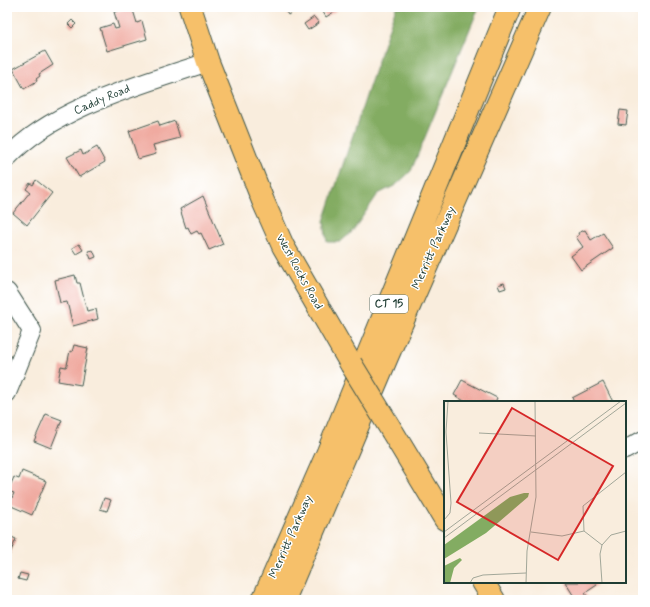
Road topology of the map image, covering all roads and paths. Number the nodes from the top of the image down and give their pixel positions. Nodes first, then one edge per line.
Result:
1 (190, 7) edge
2 (510, 7) edge
3 (540, 7) edge
4 (208, 62) junction
5 (7, 158) edge
6 (7, 292) edge
7 (7, 392) edge
8 (643, 440) edge
9 (626, 449) edge
10 (444, 517) edge
11 (484, 583) edge
12 (263, 600) edge
13 (284, 600) edge
14 (494, 600) edge

1 - 4 main road, West Rocks Road
2 - 12 main road, Merritt Parkway / CT 15
3 - 13 main road, Merritt Parkway / CT 15
4 - 5 street, Caddy Road
4 - 10 main road, West Rocks Road, bridge
6 - 7 street
8 - 9 street
11 - 14 main road

